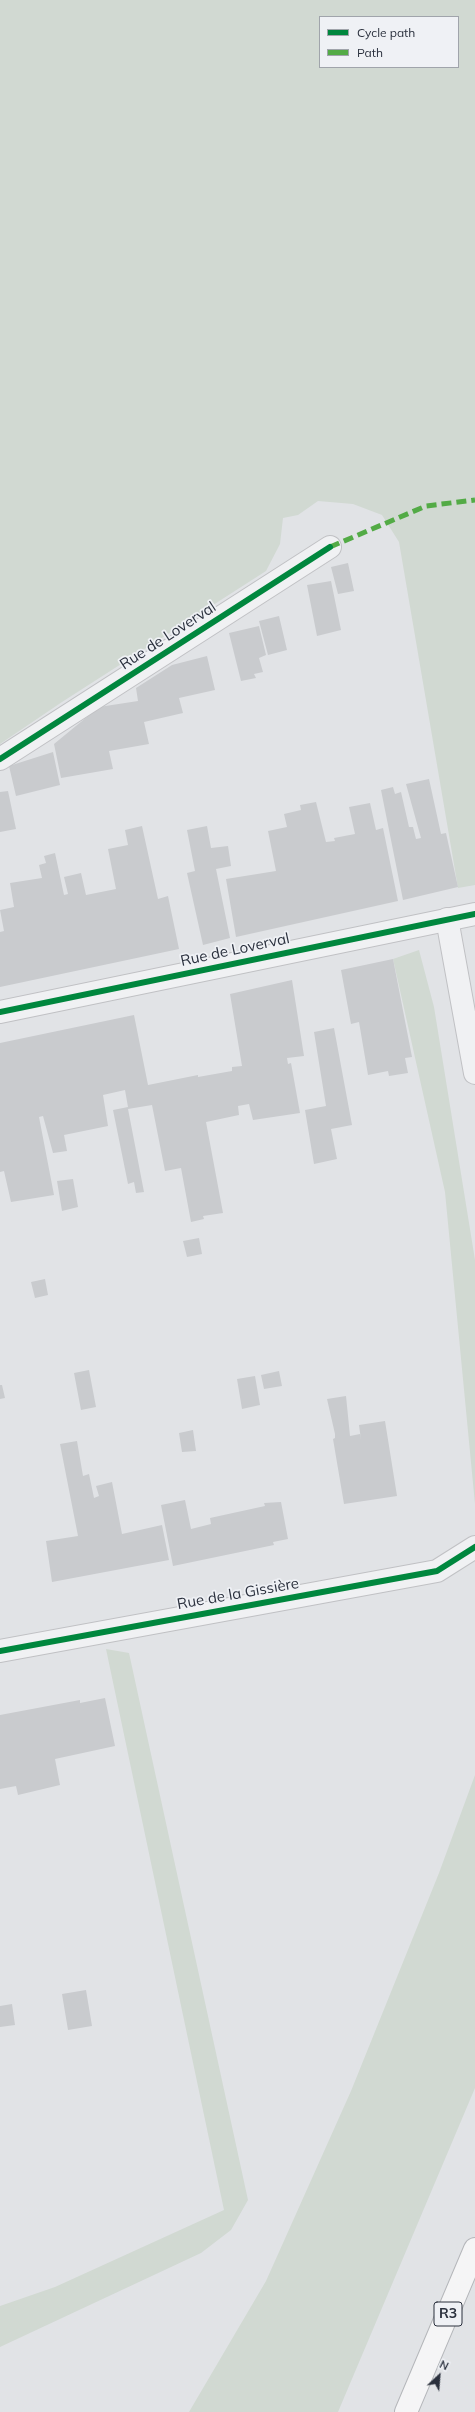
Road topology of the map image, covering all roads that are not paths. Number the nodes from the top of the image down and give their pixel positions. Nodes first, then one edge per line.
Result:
1 (330, 547) dead end
2 (0, 759) edge
3 (475, 914) edge
4 (447, 919) junction
5 (0, 1012) edge
6 (475, 1073) edge
7 (475, 1547) edge
8 (0, 1651) edge
9 (475, 2249) edge
10 (421, 2379) junction
11 (396, 2412) edge
12 (406, 2412) edge

1 - 2 street, Rue de Loverval
3 - 4 street, Rue de Loverval
4 - 5 street, Rue de Loverval
4 - 6 street
7 - 8 street, Rue de la Gissière
9 - 10 highway, R3
10 - 11 highway
10 - 12 highway, R3

